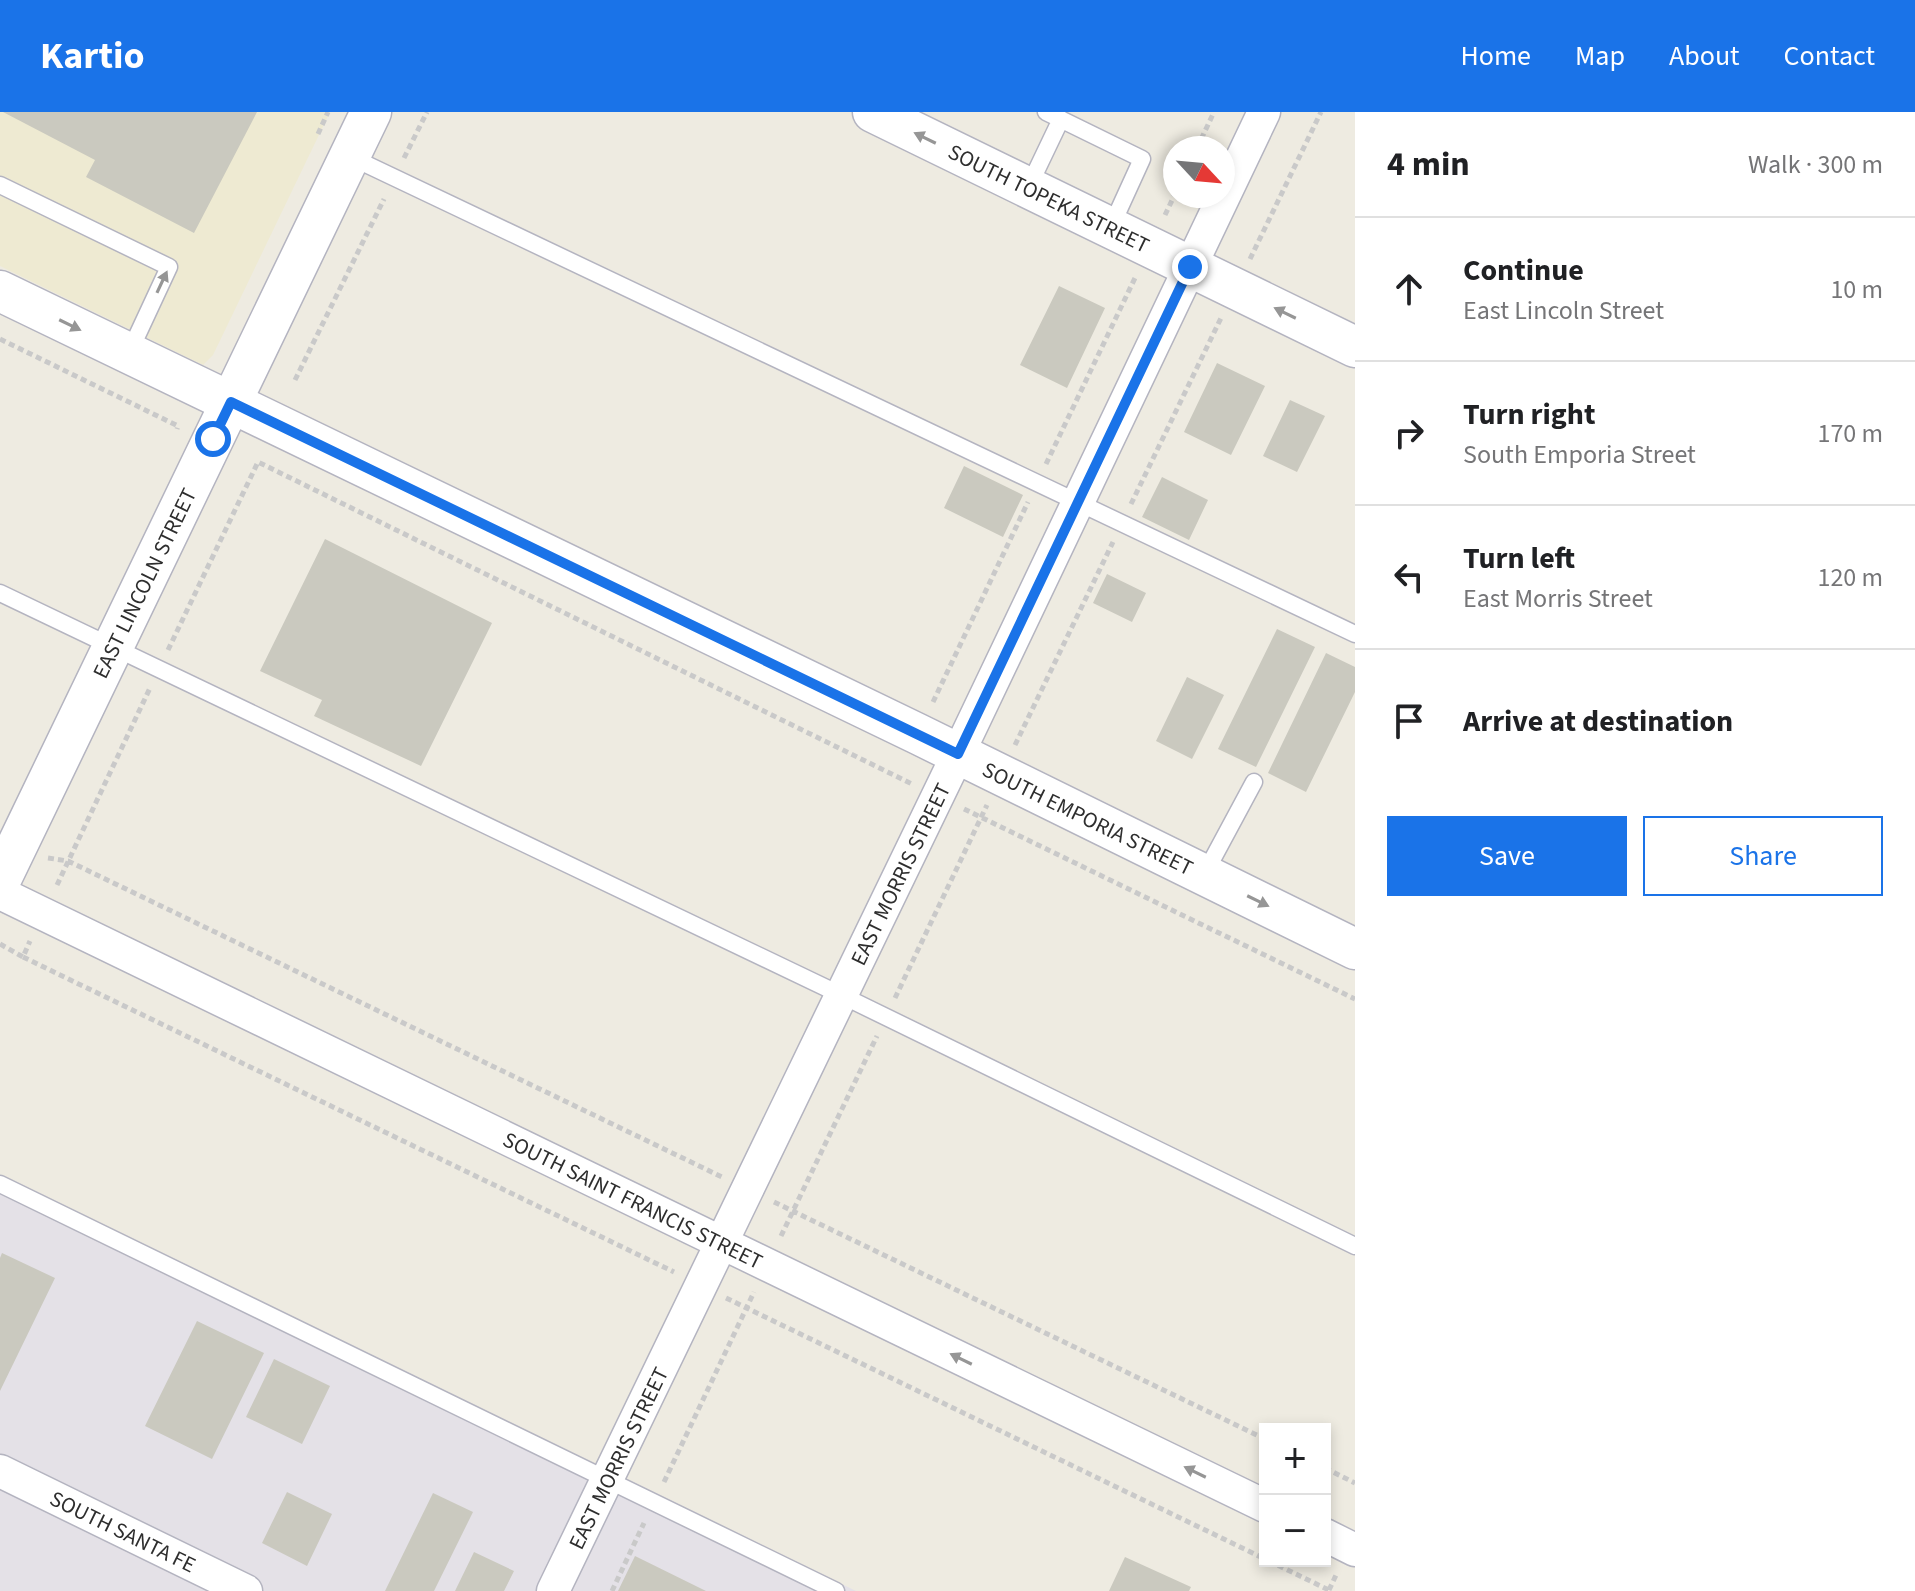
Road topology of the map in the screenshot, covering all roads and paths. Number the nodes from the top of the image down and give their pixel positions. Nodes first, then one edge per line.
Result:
1 (371, 112) edge
2 (427, 112) edge
3 (873, 112) edge
4 (1214, 112) edge
5 (1264, 112) edge
6 (1321, 112) edge
7 (1054, 116) edge
8 (1203, 136) edge
9 (349, 157) junction
10 (394, 178) junction
11 (0, 185) edge
12 (1028, 188) junction
13 (1110, 228) junction
14 (1190, 267) junction
15 (1235, 289) junction
16 (0, 291) edge
17 (0, 339) edge
18 (1355, 347) edge
19 (129, 353) junction
20 (295, 380) dead end
21 (231, 402) junction
22 (178, 426) dead end
23 (1078, 503) junction
24 (1122, 524) junction
25 (0, 593) edge
26 (1355, 634) edge
27 (113, 648) junction
28 (159, 670) junction
29 (958, 754) junction
30 (1002, 775) junction
31 (1254, 782) dead end
32 (937, 796) junction
33 (981, 818) junction
34 (68, 861) junction
35 (1204, 875) junction
36 (0, 881) edge
37 (0, 893) edge
38 (43, 914) junction
39 (0, 944) edge
40 (1355, 949) edge
41 (23, 957) junction
42 (841, 995) junction
43 (1355, 999) edge
44 (886, 1017) junction
45 (0, 1184) edge
46 (748, 1190) junction
47 (793, 1211) junction
48 (722, 1243) junction
49 (1355, 1246) edge
50 (768, 1265) junction
51 (702, 1286) junction
52 (747, 1308) junction
53 (1259, 1436) edge
54 (0, 1471) edge
55 (1331, 1471) edge
56 (608, 1480) junction
57 (1355, 1483) edge
58 (654, 1503) junction
59 (1259, 1503) edge
60 (1331, 1538) edge
61 (1355, 1550) edge
62 (1259, 1556) edge
63 (1281, 1567) edge
64 (246, 1591) edge
65 (553, 1591) edge
66 (612, 1591) edge
67 (836, 1591) edge
68 (1331, 1591) edge

1 - 9 street, EAST LINCOLN STREET
2 - 10 path
12 -> 3 street, SOUTH TOPEKA STREET
4 - 8 path
5 - 14 street, EAST MORRIS STREET
6 - 15 path
7 - 12 lane
7 - 13 lane
9 - 10 lane
9 - 21 street, EAST LINCOLN STREET
10 - 20 path
10 - 23 lane
19 -> 11 lane
12 - 13 street, SOUTH TOPEKA STREET
13 - 14 street, SOUTH TOPEKA STREET
14 - 15 street, SOUTH TOPEKA STREET
14 - 23 street, EAST MORRIS STREET
18 -> 15 street, SOUTH TOPEKA STREET
15 - 24 path
16 -> 19 street, SOUTH EMPORIA STREET
17 - 22 path
19 - 21 street, SOUTH EMPORIA STREET
21 - 27 street, EAST LINCOLN STREET
21 - 29 street, SOUTH EMPORIA STREET
23 - 24 lane
23 - 29 street, EAST MORRIS STREET
24 - 26 lane
24 - 30 path
25 - 27 lane
27 - 28 lane
27 - 36 street, EAST LINCOLN STREET
28 - 32 path
28 - 34 path
28 - 42 lane
29 - 30 street, SOUTH EMPORIA STREET
29 - 32 street, EAST MORRIS STREET
30 - 33 path
30 - 35 street, SOUTH EMPORIA STREET
31 - 35 lane
32 - 33 path
32 - 42 street, EAST MORRIS STREET
33 - 43 path
33 - 44 path
34 - 38 path
34 - 46 path
35 -> 40 street, SOUTH EMPORIA STREET
37 - 38 street, SOUTH SAINT FRANCIS STREET
38 - 41 path
38 - 48 street, SOUTH SAINT FRANCIS STREET
39 - 41 path
41 - 51 path
42 - 44 lane
42 - 46 street, EAST MORRIS STREET
44 - 47 path
44 - 49 lane
45 - 56 lane
46 - 47 path
46 - 48 street, EAST MORRIS STREET
47 - 50 path
47 - 53 path
48 - 50 street, SOUTH SAINT FRANCIS STREET
48 - 51 street, EAST MORRIS STREET
50 - 52 path
59 -> 50 street, SOUTH SAINT FRANCIS STREET
51 - 52 path
51 - 56 street, EAST MORRIS STREET
52 - 58 path
52 - 62 path
54 - 64 street, SOUTH SANTA FE
55 - 57 path
56 - 58 lane
56 - 65 street, EAST MORRIS STREET
58 - 66 path
58 - 67 lane
60 - 61 street
63 - 68 path

